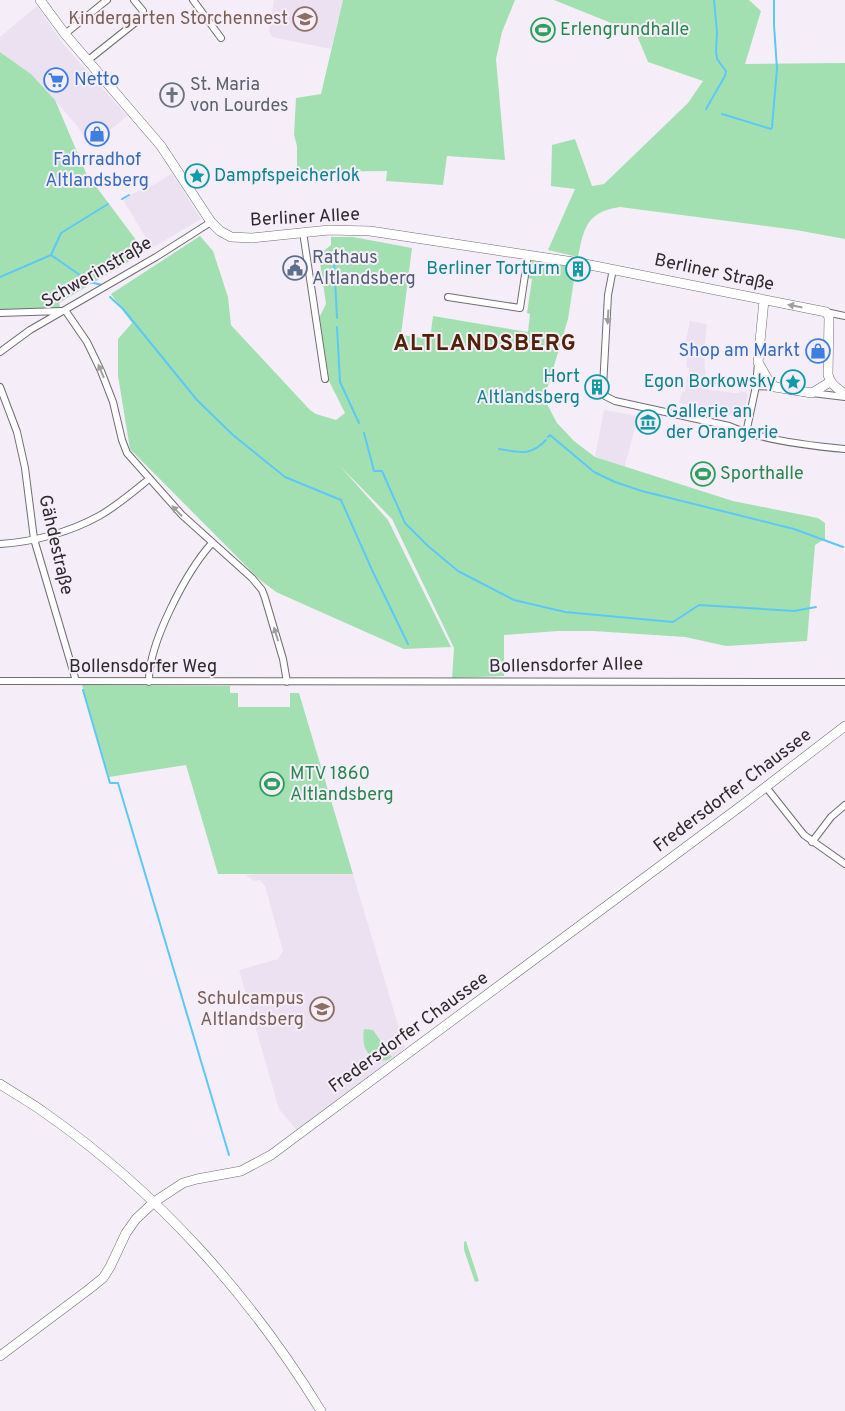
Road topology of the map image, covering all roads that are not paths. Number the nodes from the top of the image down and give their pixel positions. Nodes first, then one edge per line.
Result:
1 (40, 0) edge
2 (107, 0) edge
3 (134, 0) edge
4 (193, 0) edge
5 (65, 34) junction
6 (221, 38) dead end
7 (87, 61) junction
8 (211, 222) junction
9 (303, 232) junction
10 (528, 255) junction
11 (577, 262) joint
12 (612, 269) junction
13 (448, 296) dead end
14 (764, 300) junction
15 (65, 310) junction
16 (826, 312) junction
17 (0, 313) edge
18 (845, 316) edge
19 (0, 352) edge
20 (758, 362) junction
21 (325, 379) dead end
22 (830, 382) junction
23 (756, 386) junction
24 (0, 387) edge
25 (775, 387) junction
26 (812, 393) junction
27 (844, 393) edge
28 (746, 433) junction
29 (845, 449) edge
30 (149, 479) junction
31 (34, 539) junction
32 (212, 543) junction
33 (0, 544) edge
34 (0, 681) edge
35 (76, 681) junction
36 (149, 682) junction
37 (287, 682) junction
38 (845, 682) edge
39 (845, 726) edge
40 (766, 787) junction
41 (845, 805) edge
42 (812, 842) junction
43 (845, 864) edge
44 (0, 1084) edge
45 (154, 1202) junction
46 (0, 1356) edge
47 (320, 1411) edge

1 - 5 main road, Berliner Allee
2 - 5 street
3 - 7 street
4 - 6 street
5 - 7 main road, Berliner Allee
7 - 8 main road, Berliner Allee
8 - 9 main road, Berliner Allee
8 - 15 street, Schwerinstraße
9 - 10 main road, Berliner Allee
9 - 21 street
10 - 11 main road, Berliner Allee
10 - 13 street
11 - 12 main road, Berliner Straße
12 - 14 main road, Berliner Straße
12 -> 28 street
16 -> 14 main road, Berliner Straße
14 - 20 main road
15 - 17 street
15 - 19 street, Schwerinstraße
30 -> 15 street
16 - 18 street, Berliner Straße
16 - 22 main road
20 - 23 street
20 - 25 main road
22 - 26 main road
22 - 27 main road
23 - 25 street
23 - 28 street
24 - 31 street, Gähdestraße
25 - 26 main road
26 - 27 street
28 - 29 street
30 - 31 street
32 -> 30 street
31 - 33 street
31 - 35 street, Gähdestraße
32 - 36 street
37 -> 32 street
34 - 35 street, Bollensdorfer Weg
35 - 36 street, Bollensdorfer Weg
36 - 37 street, Bollensdorfer Weg
37 - 38 street, Bollensdorfer Allee
39 - 40 main road, Fredersdorfer Chaussee
40 - 42 street
40 - 45 main road, Fredersdorfer Chaussee
41 - 42 street
42 - 43 street
44 - 45 main road
45 - 46 main road, Fredersdorfer Chaussee
45 - 47 main road

